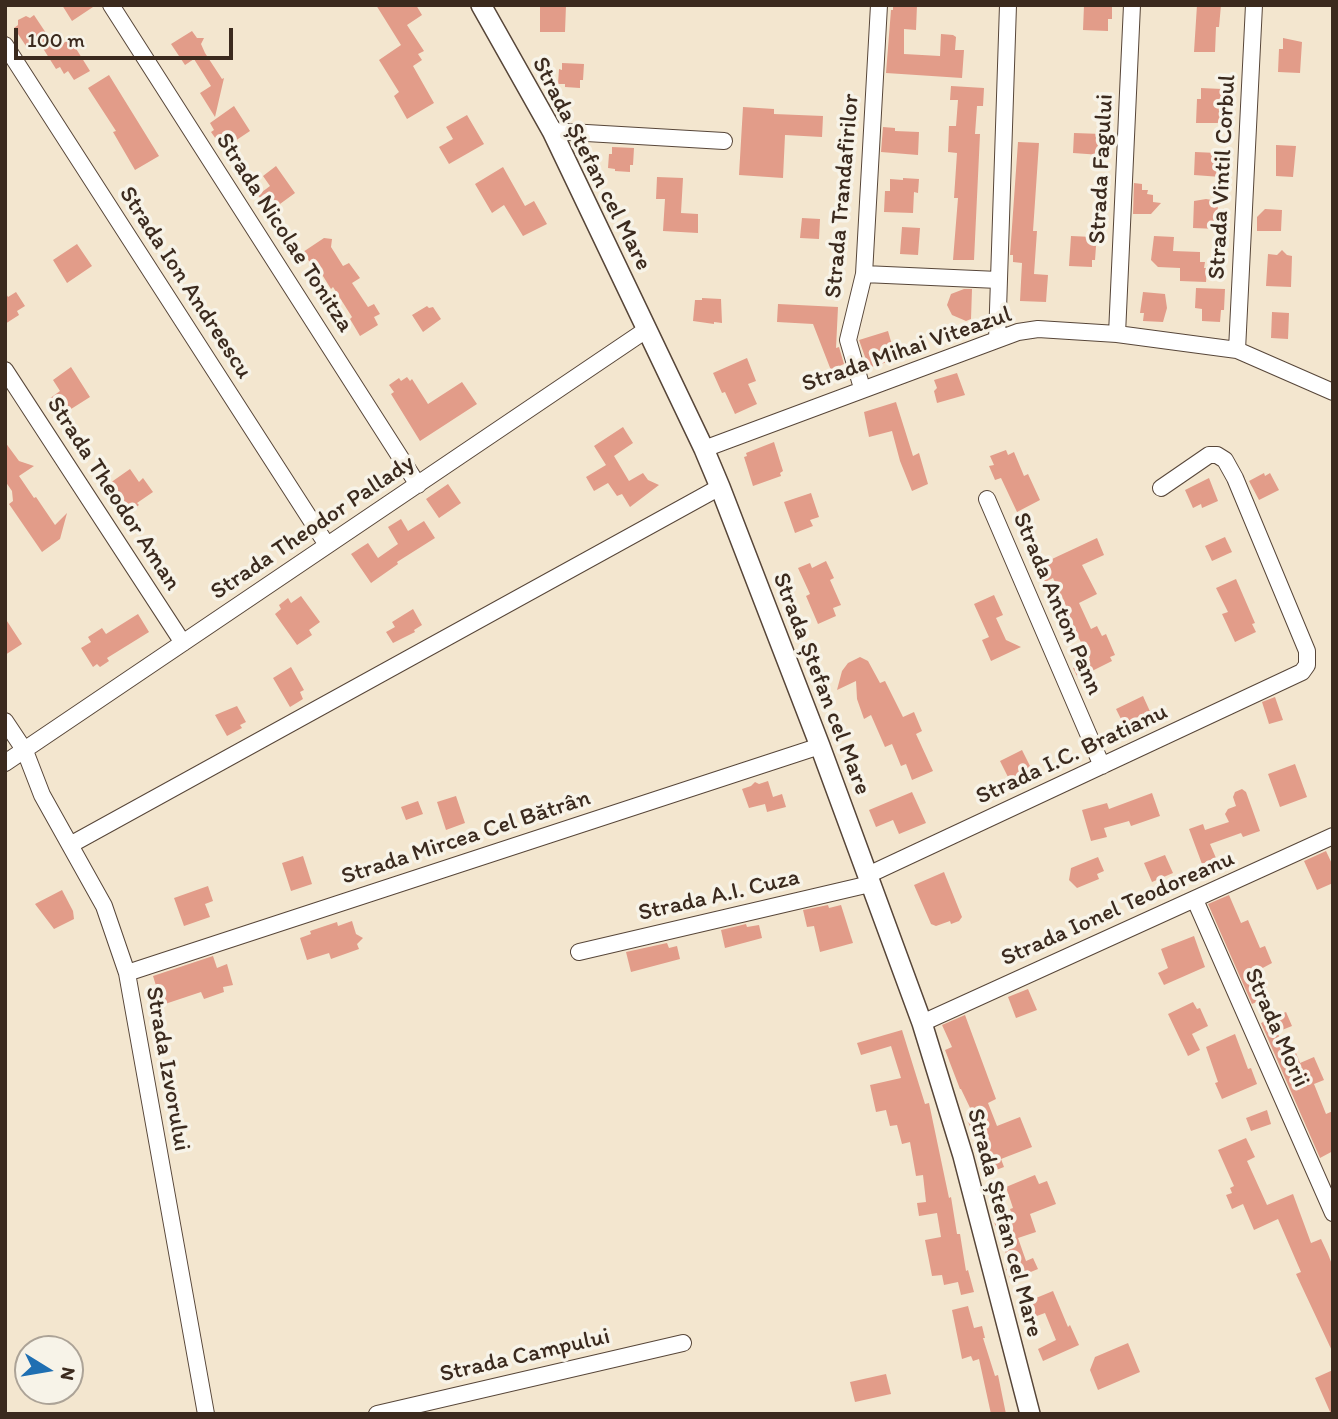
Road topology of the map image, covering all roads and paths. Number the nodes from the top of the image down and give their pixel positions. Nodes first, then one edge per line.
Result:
1 (111, 5) edge
2 (481, 5) edge
3 (879, 5) edge
4 (1008, 5) edge
5 (1132, 5) edge
6 (1254, 5) edge
7 (5, 45) edge
8 (552, 131) junction
9 (724, 141) dead end
10 (863, 274) junction
11 (998, 280) junction
12 (646, 330) junction
13 (1117, 334) junction
14 (997, 340) junction
15 (1237, 350) junction
16 (5, 370) edge
17 (862, 388) junction
18 (1333, 393) edge
19 (704, 449) junction
20 (418, 485) junction
21 (720, 487) junction
22 (1161, 488) dead end
23 (987, 499) dead end
24 (327, 545) junction
25 (183, 643) junction
26 (5, 720) edge
27 (820, 746) junction
28 (25, 751) junction
29 (5, 763) edge
30 (1102, 766) junction
31 (1333, 836) edge
32 (70, 845) junction
33 (869, 879) junction
34 (1195, 900) junction
35 (579, 952) dead end
36 (127, 973) junction
37 (922, 1023) junction
38 (1333, 1213) edge
39 (683, 1343) dead end
40 (206, 1414) edge
41 (377, 1414) edge
42 (1030, 1414) edge

1 - 20 street, Strada Nicolae Tonitza
2 - 8 street, Strada Ștefan cel Mare
3 - 10 street, Strada Trandafirilor
4 - 11 street
5 - 13 street, Strada Fagului
6 - 15 street, Strada Vintil Corbul
7 - 24 street, Strada Ion Andreescu
8 - 9 street
8 - 12 street, Strada Ștefan cel Mare
10 - 11 street
10 - 17 street, Strada Trandafirilor
11 - 14 street
12 - 19 street, Strada Ștefan cel Mare
12 - 20 street, Strada Theodor Pallady
13 - 14 street, Strada Mihai Viteazul
13 - 15 street, Strada Mihai Viteazul
14 - 17 street, Strada Mihai Viteazul
15 - 18 street, Strada Mihai Viteazul
16 - 25 street, Strada Theodor Aman
17 - 19 street, Strada Mihai Viteazul
19 - 21 street, Strada Ștefan cel Mare
20 - 24 street, Strada Theodor Pallady
21 - 27 street, Strada Ștefan cel Mare
21 - 32 street
22 - 30 street, Strada I.C. Bratianu
23 - 30 street, Strada Anton Pann
24 - 25 street, Strada Theodor Pallady
25 - 28 street, Strada Theodor Pallady
26 - 28 street, Strada Izvorului
27 - 33 street, Strada Ștefan cel Mare
27 - 36 street, Strada Mircea Cel Bătrân
28 - 29 street, Strada Theodor Pallady
28 - 32 street, Strada Izvorului
30 - 33 street, Strada I.C. Bratianu
31 - 34 street, Strada Ionel Teodoreanu
32 - 36 street, Strada Izvorului
33 - 35 street, Strada A.I. Cuza
33 - 37 street, Strada Ștefan cel Mare
34 - 37 street, Strada Ionel Teodoreanu
34 - 38 street, Strada Morii
36 - 40 street, Strada Izvorului
37 - 42 street, Strada Ștefan cel Mare
39 - 41 street, Strada Campului

